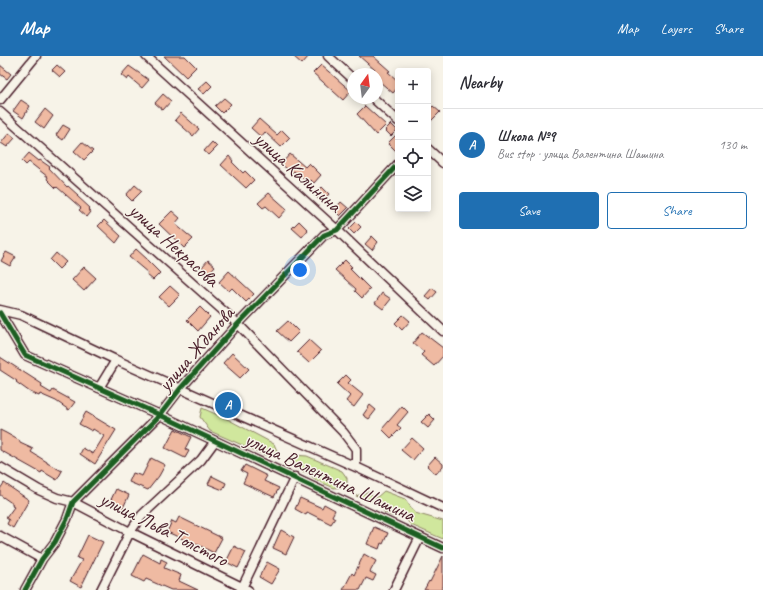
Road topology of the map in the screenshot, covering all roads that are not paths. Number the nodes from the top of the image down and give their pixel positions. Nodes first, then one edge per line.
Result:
1 (36, 56) edge
2 (146, 56) edge
3 (328, 56) edge
4 (347, 73) edge
5 (0, 100) edge
6 (379, 104) edge
7 (0, 112) edge
8 (395, 119) edge
9 (431, 153) edge
10 (443, 163) edge
11 (395, 167) edge
12 (337, 230) junction
13 (0, 312) edge
14 (238, 324) junction
15 (443, 331) edge
16 (116, 360) junction
17 (99, 388) junction
18 (180, 389) junction
19 (160, 415) junction
20 (215, 441) junction
21 (0, 467) edge
22 (356, 467) junction
23 (295, 477) junction
24 (73, 502) junction
25 (443, 508) edge
26 (130, 532) junction
27 (0, 536) edge
28 (420, 537) junction
29 (443, 548) edge
30 (42, 559) junction
31 (244, 589) edge
32 (24, 590) edge
33 (101, 590) edge
34 (394, 590) edge

1 - 5 street
2 - 12 street, улица Калинина
3 - 4 street
6 - 8 street
7 - 14 street, улица Некрасова
9 - 10 street
11 - 12 street, улица Жданова
12 - 14 street, улица Жданова
12 - 15 street, улица Калинина
13 - 16 street
13 - 17 street, улица Валентина Шашина
14 - 18 street, улица Жданова
14 - 22 street, улица Некрасова
16 - 17 street
16 - 18 street
17 - 19 street, улица Валентина Шашина
18 - 19 street, улица Жданова
18 - 22 street
19 - 20 street, улица Валентина Шашина
19 - 24 street, улица Жданова
20 - 23 street, улица Валентина Шашина
20 - 26 street
21 - 24 street, улица Льва Толстого
22 - 25 street
23 - 28 street, улица Валентина Шашина
23 - 31 street
24 - 26 street, улица Льва Толстого
24 - 30 street, улица Жданова
26 - 31 street, улица Льва Толстого
26 - 33 street
27 - 30 street
28 - 29 street, улица Валентина Шашина
28 - 34 street
30 - 32 street, улица Жданова

